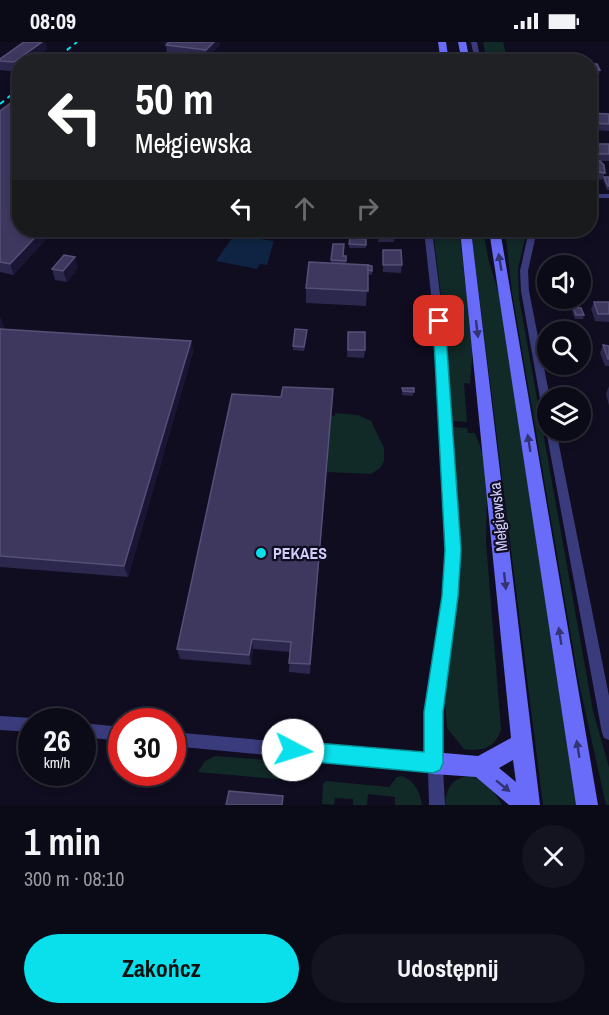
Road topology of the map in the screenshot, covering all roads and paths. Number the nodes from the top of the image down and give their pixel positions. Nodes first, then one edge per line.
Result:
1 (429, 237) edge
2 (466, 237) edge
3 (495, 237) edge
4 (532, 237) edge
5 (543, 387) edge
6 (552, 441) edge
7 (0, 723) edge
8 (18, 725) edge
9 (609, 733) edge
10 (186, 740) edge
11 (522, 743) junction
12 (433, 763) junction
13 (480, 767) junction
14 (436, 805) edge
15 (528, 805) edge
16 (587, 805) edge

1 - 12 street
2 -> 11 main road, Mełgiewska
16 -> 3 main road
4 - 5 street
6 - 9 street
7 - 8 street
10 - 12 street
11 - 13 main road
11 - 15 main road, Mełgiewska
12 - 13 main road
12 - 14 street
13 -> 15 main road

